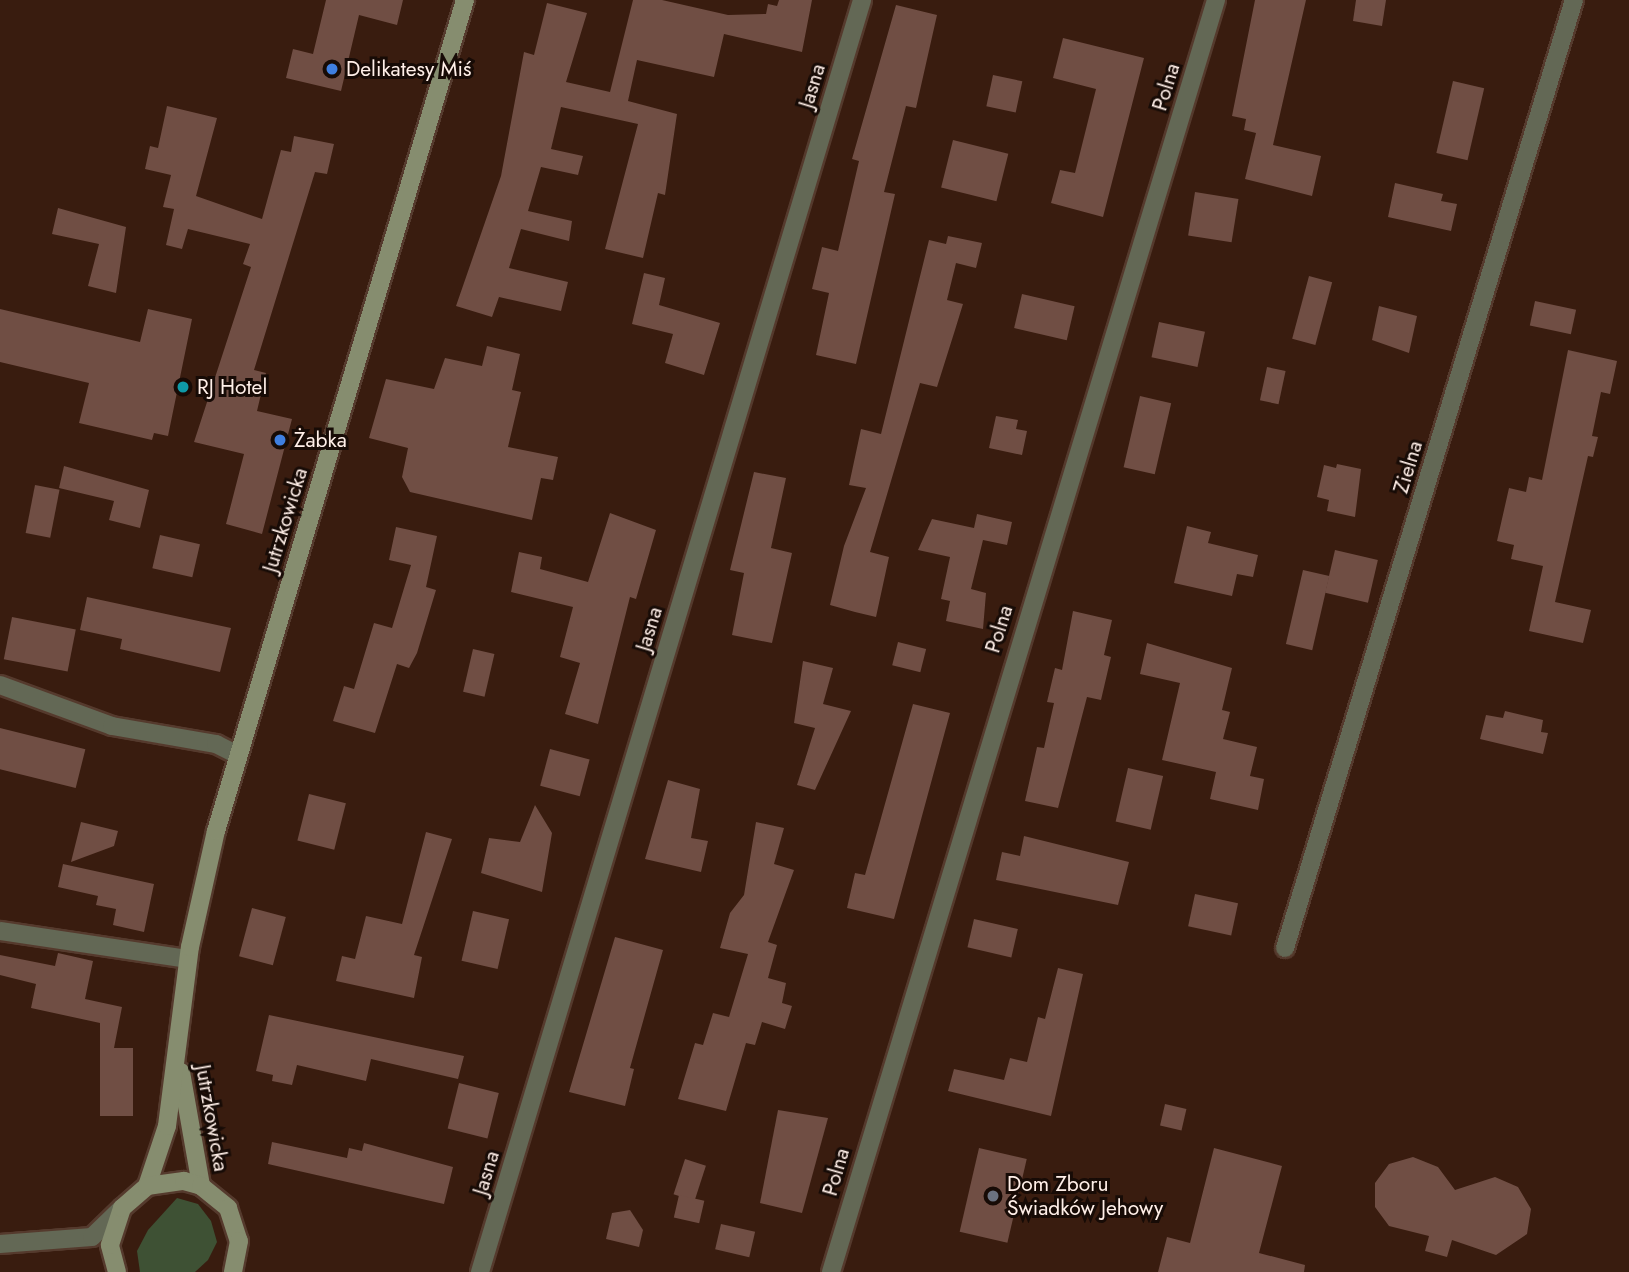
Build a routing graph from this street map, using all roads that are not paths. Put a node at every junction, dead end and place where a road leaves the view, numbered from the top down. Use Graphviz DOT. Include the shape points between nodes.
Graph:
graph roads {
  1 [pos="465,0"];
  2 [pos="862,0"];
  3 [pos="1216,0"];
  4 [pos="1574,0"];
  5 [pos="0,685"];
  6 [pos="238,755"];
  7 [pos="0,931"];
  8 [pos="1285,948"];
  9 [pos="188,959"];
  10 [pos="179,1059"];
  11 [pos="148,1186"];
  12 [pos="201,1186"];
  13 [pos="122,1208"];
  14 [pos="0,1244"];
  15 [pos="117,1272"];
  16 [pos="233,1272"];
  17 [pos="480,1272"];
  18 [pos="831,1272"];
  1 -- 6 [label="main road, Jutrzkowicka"];
  2 -- 17 [label="street, Jasna"];
  3 -- 18 [label="street, Polna"];
  4 -- 8 [label="street, Zielna"];
  5 -- 6 [label="street" via="112,726 216,744"];
  6 -- 9 [label="main road, Jutrzkowicka"];
  7 -- 9 [label="street"];
  9 -- 10 [label="main road, Jutrzkowicka"];
  10 -- 11 [label="main road, Jutrzkowicka" via="164,1141"];
  10 -- 12 [label="main road, Jutrzkowicka"];
  11 -- 12 [label="main road" via="184,1181"];
  11 -- 13 [label="main road"];
  12 -- 16 [label="main road" via="228,1208 236,1224 239,1241"];
  13 -- 14 [label="street" via="92,1237"];
  13 -- 15 [label="main road" via="110,1245"];
}
